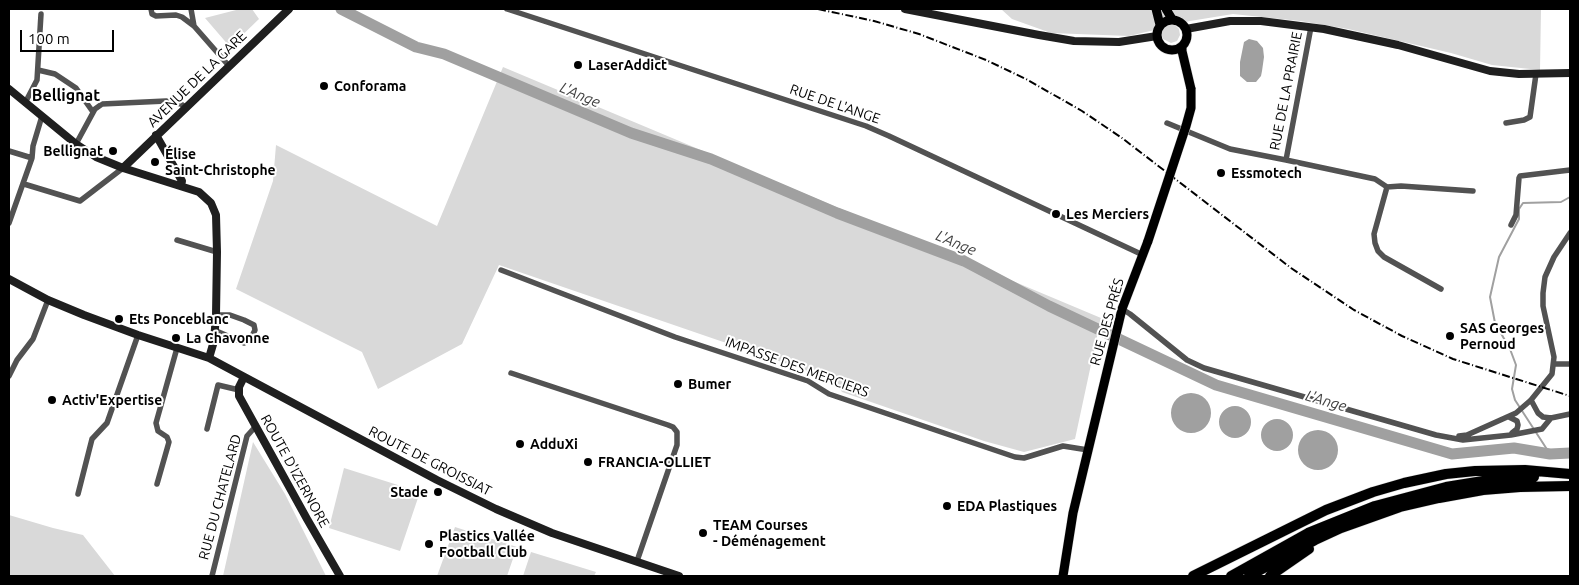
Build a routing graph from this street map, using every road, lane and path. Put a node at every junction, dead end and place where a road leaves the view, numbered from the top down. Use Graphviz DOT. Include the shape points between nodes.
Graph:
graph roads {
  1 [pos="151,9"];
  2 [pos="190,9"];
  3 [pos="289,9"];
  4 [pos="506,9"];
  5 [pos="904,9"];
  6 [pos="1156,9"];
  7 [pos="1166,9"];
  8 [pos="40,14"];
  9 [pos="1172,19"];
  10 [pos="1160,25"];
  11 [pos="194,26"];
  12 [pos="1311,27"];
  13 [pos="1186,29"];
  14 [pos="1157,36"];
  15 [pos="1182,46"];
  16 [pos="1172,50"];
  17 [pos="229,66"];
  18 [pos="38,70"];
  19 [pos="1570,73"];
  20 [pos="1536,74"];
  21 [pos="1190,85"];
  22 [pos="9,89"];
  23 [pos="26,103"];
  24 [pos="185,107"];
  25 [pos="93,112"];
  26 [pos="42,116"];
  27 [pos="1167,123"];
  28 [pos="1506,124"];
  29 [pos="156,136"];
  30 [pos="76,144"];
  31 [pos="9,151"];
  32 [pos="32,158"];
  33 [pos="1286,160"];
  34 [pos="122,168"];
  35 [pos="1570,170"];
  36 [pos="24,184"];
  37 [pos="180,186"];
  38 [pos="1387,187"];
  39 [pos="1473,190"];
  40 [pos="9,223"];
  41 [pos="1511,225"];
  42 [pos="1570,232"];
  43 [pos="177,240"];
  44 [pos="217,252"];
  45 [pos="1143,255"];
  46 [pos="501,270"];
  47 [pos="9,279"];
  48 [pos="1441,289"];
  49 [pos="48,300"];
  50 [pos="1122,309"];
  51 [pos="216,315"];
  52 [pos="214,330"];
  53 [pos="138,335"];
  54 [pos="177,348"];
  55 [pos="209,358"];
  56 [pos="1554,364"];
  57 [pos="1570,364"];
  58 [pos="511,373"];
  59 [pos="9,376"];
  60 [pos="244,377"];
  61 [pos="238,390"];
  62 [pos="1531,400"];
  63 [pos="1570,414"];
  64 [pos="1509,417"];
  65 [pos="1551,418"];
  66 [pos="256,426"];
  67 [pos="207,429"];
  68 [pos="1511,435"];
  69 [pos="1449,438"];
  70 [pos="1088,450"];
  71 [pos="1570,475"];
  72 [pos="157,484"];
  73 [pos="1570,486"];
  74 [pos="78,494"];
  75 [pos="1341,528"];
  76 [pos="637,562"];
  77 [pos="212,576"];
  78 [pos="340,576"];
  79 [pos="680,576"];
  80 [pos="1063,576"];
  81 [pos="1193,576"];
  82 [pos="1231,576"];
  83 [pos="1248,576"];
  84 [pos="1270,576"];
  1 -- 11 [label="street" via="156,16 176,15"];
  2 -- 11 [label="street"];
  3 -- 17 [label="main road, AVENUE DE LA GARE"];
  4 -- 45 [label="street, RUE DE L'ANGE" via="866,126"];
  5 -- 14 [label="main road" via="1074,40 1119,42"];
  6 -- 10 [label="main road"];
  7 -- 9 [label="main road"];
  8 -- 18 [label="street"];
  9 -- 10 [label="main road"];
  9 -- 13 [label="main road" via="1181,22"];
  10 -- 14 [label="main road"];
  11 -- 17 [label="street"];
  12 -- 13 [label="main road" via="1230,21"];
  12 -- 20 [label="main road" via="1398,45 1490,71"];
  12 -- 33 [label="street, RUE DE LA PRAIRIE"];
  13 -- 15 [label="main road" via="1187,38"];
  14 -- 16 [label="main road" via="1160,44"];
  15 -- 16 [label="main road"];
  15 -- 21 [label="main road"];
  16 -- 21 [label="main road" via="1180,60"];
  17 -- 24 [label="main road, AVENUE DE LA GARE"];
  18 -- 23 [label="street"];
  18 -- 25 [label="street" via="55,74 76,88"];
  19 -- 20 [label="main road"];
  20 -- 28 [label="street" via="1530,117"];
  21 -- 45 [label="main road, RUE DES PRÉS, bridge" via="1191,108"];
  22 -- 23 [label="main road"];
  23 -- 26 [label="main road"];
  24 -- 25 [label="street" via="166,101 107,103 98,105"];
  24 -- 29 [label="main road, AVENUE DE LA GARE"];
  25 -- 30 [label="street"];
  26 -- 30 [label="main road"];
  26 -- 32 [label="street"];
  27 -- 33 [label="street, RUE DE LA PRAIRIE" via="1230,149"];
  29 -- 34 [label="main road, AVENUE DE LA GARE"];
  29 -- 37 [label="main road" via="182,181"];
  30 -- 34 [label="main road"];
  31 -- 32 [label="street"];
  32 -- 36 [label="street"];
  33 -- 38 [label="street, RUE DE LA PRAIRIE" via="1375,180"];
  34 -- 36 [label="street" via="80,201"];
  34 -- 37 [label="main road"];
  35 -- 41 [label="street" via="1520,176 1516,215"];
  36 -- 40 [label="street"];
  37 -- 44 [label="main road" via="199,192 214,208"];
  38 -- 39 [label="street"];
  38 -- 48 [label="street" via="1374,234 1378,251"];
  42 -- 56 [label="street" via="1545,277 1542,293"];
  43 -- 44 [label="street"];
  44 -- 51 [label="main road"];
  45 -- 50 [label="main road, RUE DES PRÉS"];
  46 -- 70 [label="street, IMPASSE DES MERCIERS" via="675,337 808,381 829,394 1015,457 1024,458 1063,446"];
  47 -- 49 [label="main road, ROUTE DE GROISSIAT"];
  49 -- 53 [label="main road, ROUTE DE GROISSIAT"];
  49 -- 59 [label="street" via="33,339"];
  50 -- 69 [label="street" via="1187,360 1204,368"];
  50 -- 70 [label="main road, RUE DES PRÉS"];
  51 -- 52 [label="main road"];
  51 -- 52 [label="street" via="244,320 254,325 255,330 250,340 244,343"];
  52 -- 55 [label="main road"];
  53 -- 54 [label="main road, ROUTE DE GROISSIAT"];
  53 -- 74 [label="street" via="107,423 92,439"];
  54 -- 55 [label="main road, ROUTE DE GROISSIAT"];
  54 -- 72 [label="street" via="156,423 158,431 169,442"];
  55 -- 60 [label="main road, ROUTE DE GROISSIAT"];
  56 -- 57 [label="street"];
  56 -- 62 [label="street" via="1549,379"];
  58 -- 76 [label="street" via="668,424 677,432 677,444"];
  60 -- 61 [label="main road"];
  60 -- 76 [label="main road, ROUTE DE GROISSIAT" via="496,510"];
  61 -- 66 [label="main road, ROUTE D'IZERNORE"];
  61 -- 67 [label="street" via="218,385"];
  62 -- 64 [label="street"];
  62 -- 65 [label="street" via="1538,413"];
  63 -- 65 [label="street"];
  64 -- 68 [label="street" via="1518,425"];
  64 -- 69 [label="street" via="1467,435"];
  65 -- 68 [label="street" via="1542,429"];
  66 -- 77 [label="street, RUE DU CHATELARD" via="248,436"];
  66 -- 78 [label="main road, ROUTE D'IZERNORE"];
  68 -- 69 [label="street" via="1463,440"];
  70 -- 80 [label="main road, RUE DES PRÉS"];
  71 -- 81 [label="highway" via="1525,470 1475,471 1404,483 1326,510"];
  71 -- 82 [label="highway" via="1483,481 1391,501 1308,533"];
  73 -- 75 [label="highway" via="1506,488 1457,494 1400,507"];
  75 -- 83 [label="highway"];
  75 -- 84 [label="highway"];
  76 -- 79 [label="main road, ROUTE DE GROISSIAT"];
}
